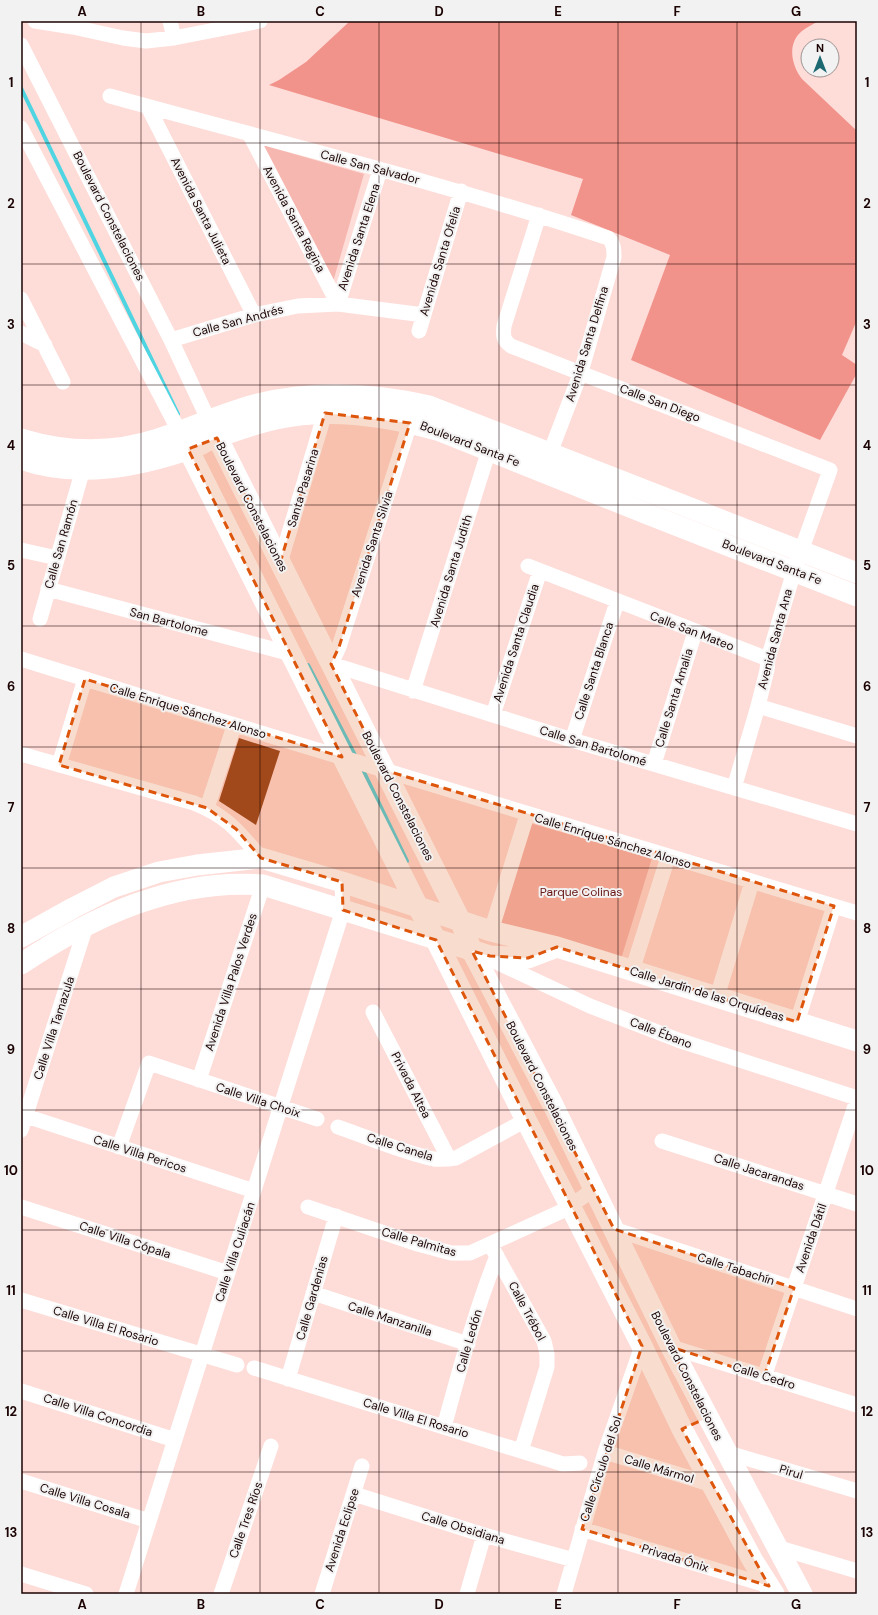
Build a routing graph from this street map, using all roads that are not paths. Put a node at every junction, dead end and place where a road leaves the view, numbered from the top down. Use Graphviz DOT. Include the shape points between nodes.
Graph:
graph roads {
  1 [pos="35,21"];
  2 [pos="170,21"];
  3 [pos="260,21"];
  4 [pos="72,24"];
  5 [pos="174,38"];
  6 [pos="21,45"];
  7 [pos="110,96"];
  8 [pos="148,107"];
  9 [pos="21,128"];
  10 [pos="250,135"];
  11 [pos="380,170"];
  12 [pos="461,191"];
  13 [pos="540,215"];
  14 [pos="614,257"];
  15 [pos="21,299"];
  16 [pos="338,304"];
  17 [pos="254,314"];
  18 [pos="424,314"];
  19 [pos="420,331"];
  20 [pos="21,333"];
  21 [pos="171,340"];
  22 [pos="44,345"];
  23 [pos="581,372"];
  24 [pos="63,382"];
  25 [pos="325,413"];
  26 [pos="410,423"];
  27 [pos="197,435"];
  28 [pos="21,439"];
  29 [pos="488,450"];
  30 [pos="550,453"];
  31 [pos="21,459"];
  32 [pos="83,469"];
  33 [pos="830,470"];
  34 [pos="21,550"];
  35 [pos="57,558"];
  36 [pos="797,561"];
  37 [pos="280,563"];
  38 [pos="534,569"];
  39 [pos="857,573"];
  40 [pos="48,589"];
  41 [pos="857,596"];
  42 [pos="617,602"];
  43 [pos="40,619"];
  44 [pos="695,632"];
  45 [pos="291,654"];
  46 [pos="768,659"];
  47 [pos="21,660"];
  48 [pos="331,664"];
  49 [pos="85,680"];
  50 [pos="413,691"];
  51 [pos="758,706"];
  52 [pos="492,715"];
  53 [pos="234,726"];
  54 [pos="857,736"];
  55 [pos="572,740"];
  56 [pos="21,754"];
  57 [pos="363,764"];
  58 [pos="654,764"];
  59 [pos="59,765"];
  60 [pos="734,788"];
  61 [pos="207,808"];
  62 [pos="527,815"];
  63 [pos="857,824"];
  64 [pos="668,857"];
  65 [pos="261,858"];
  66 [pos="342,882"];
  67 [pos="752,882"];
  68 [pos="263,884"];
  69 [pos="417,905"];
  70 [pos="834,906"];
  71 [pos="343,910"];
  72 [pos="857,913"];
  73 [pos="460,920"];
  74 [pos="86,926"];
  75 [pos="491,931"];
  76 [pos="21,938"];
  77 [pos="436,940"];
  78 [pos="557,947"];
  79 [pos="472,951"];
  80 [pos="38,953"];
  81 [pos="21,964"];
  82 [pos="632,971"];
  83 [pos="717,997"];
  84 [pos="373,1012"];
  85 [pos="797,1022"];
  86 [pos="857,1041"];
  87 [pos="199,1080"];
  88 [pos="857,1099"];
  89 [pos="281,1108"];
  90 [pos="317,1119"];
  91 [pos="526,1120"];
  92 [pos="23,1123"];
  93 [pos="338,1127"];
  94 [pos="662,1141"];
  95 [pos="119,1147"];
  96 [pos="449,1159"];
  97 [pos="254,1191"];
  98 [pos="591,1192"];
  99 [pos="826,1193"];
  100 [pos="857,1204"];
  101 [pos="573,1205"];
  102 [pos="21,1207"];
  103 [pos="308,1207"];
  104 [pos="336,1216"];
  105 [pos="614,1229"];
  106 [pos="493,1250"];
  107 [pos="228,1273"];
  108 [pos="794,1288"];
  109 [pos="313,1293"];
  110 [pos="21,1300"];
  111 [pos="857,1308"];
  112 [pos="468,1344"];
  113 [pos="642,1346"];
  114 [pos="671,1348"];
  115 [pos="202,1355"];
  116 [pos="237,1365"];
  117 [pos="254,1368"];
  118 [pos="764,1377"];
  119 [pos="288,1379"];
  120 [pos="21,1391"];
  121 [pos="857,1405"];
  122 [pos="707,1418"];
  123 [pos="444,1427"];
  124 [pos="682,1429"];
  125 [pos="175,1440"];
  126 [pos="271,1446"];
  127 [pos="521,1451"];
  128 [pos="605,1452"];
  129 [pos="725,1452"];
  130 [pos="580,1464"];
  131 [pos="362,1466"];
  132 [pos="21,1481"];
  133 [pos="713,1485"];
  134 [pos="857,1492"];
  135 [pos="354,1494"];
  136 [pos="149,1521"];
  137 [pos="582,1529"];
  138 [pos="484,1535"];
  139 [pos="776,1547"];
  140 [pos="574,1560"];
  141 [pos="857,1571"];
  142 [pos="21,1574"];
  143 [pos="771,1590"];
  144 [pos="86,1594"];
  145 [pos="126,1594"];
  146 [pos="221,1594"];
  147 [pos="322,1594"];
  148 [pos="467,1594"];
  149 [pos="564,1594"];
  150 [pos="802,1594"];
  1 -- 4 [label="street"];
  2 -- 5 [label="street"];
  3 -- 5 [label="street"];
  4 -- 5 [label="street" via="122,38 146,41"];
  6 -- 21 [label="street, Boulevard Constelaciones"];
  7 -- 8 [label="street, Calle San Salvador"];
  8 -- 10 [label="street, Calle San Salvador"];
  8 -- 17 [label="street, Avenida Santa Julieta"];
  9 -- 27 [label="street, Boulevard Constelaciones"];
  10 -- 11 [label="street, Calle San Salvador"];
  10 -- 16 [label="street, Avenida Santa Regina"];
  11 -- 12 [label="street, Calle San Salvador"];
  11 -- 16 [label="street, Avenida Santa Elena"];
  12 -- 13 [label="street, Calle San Salvador"];
  12 -- 18 [label="street, Avenida Santa Ofelia"];
  13 -- 14 [label="street, Calle San Salvador" via="608,238 613,245"];
  13 -- 23 [label="street, Calle San Diego" via="504,326 503,339 511,346"];
  14 -- 23 [label="street, Avenida Santa Delfina"];
  15 -- 22 [label="street"];
  16 -- 17 [label="street, Calle San Andrés" via="298,306"];
  16 -- 18 [label="street, Calle San Andrés"];
  17 -- 21 [label="street, Calle San Andrés"];
  18 -- 19 [label="street, Avenida Santa Ofelia"];
  20 -- 22 [label="street"];
  21 -- 27 [label="street, Boulevard Constelaciones"];
  22 -- 24 [label="street"];
  23 -- 30 [label="street, Avenida Santa Delfina"];
  23 -- 33 [label="street, Calle San Diego"];
  25 -- 26 [label="street, Boulevard Santa Fe" via="356,414"];
  25 -- 27 [label="street, Boulevard Santa Fe" via="276,418 250,426"];
  25 -- 37 [label="street, Santa Pasarina"];
  26 -- 29 [label="street, Boulevard Santa Fe" via="440,431"];
  26 -- 48 [label="street, Avenida Santa Silvia" via="339,647"];
  27 -- 28 [label="street, Boulevard Santa Fe" via="89,451 59,448"];
  27 -- 30 [label="street, Boulevard Santa Fe" via="259,404 303,396 359,395 429,406"];
  27 -- 32 [label="street, Boulevard Santa Fe" via="142,463 106,469"];
  27 -- 37 [label="street, Boulevard Constelaciones"];
  27 -- 45 [label="street, Boulevard Constelaciones"];
  29 -- 36 [label="street, Boulevard Santa Fe"];
  29 -- 50 [label="street, Avenida Santa Judith"];
  30 -- 36 [label="street, Boulevard Santa Fe"];
  31 -- 32 [label="street, Boulevard Santa Fe"];
  32 -- 35 [label="street, Calle San Ramón"];
  33 -- 36 [label="street, Avenida Santa Ana"];
  34 -- 35 [label="street"];
  35 -- 40 [label="street, Calle San Ramón"];
  36 -- 39 [label="street, Boulevard Santa Fe"];
  36 -- 41 [label="street, Boulevard Santa Fe"];
  36 -- 46 [label="street, Avenida Santa Ana"];
  37 -- 48 [label="street, Boulevard Constelaciones"];
  38 -- 42 [label="street, Calle San Mateo"];
  38 -- 52 [label="street, Avenida Santa Claudia"];
  40 -- 43 [label="street, Calle San Ramón"];
  40 -- 45 [label="street, San Bartolome"];
  42 -- 44 [label="street, Calle San Mateo"];
  42 -- 55 [label="street, Calle Santa Blanca"];
  44 -- 46 [label="street, Calle San Mateo"];
  44 -- 58 [label="street, Calle Santa Amalia"];
  45 -- 57 [label="street, Boulevard Constelaciones"];
  46 -- 51 [label="street, Avenida Santa Ana"];
  47 -- 49 [label="street, Calle Enrique Sánchez Alonso"];
  48 -- 50 [label="street, Calle San Bartolomé"];
  48 -- 57 [label="street, Boulevard Constelaciones"];
  49 -- 53 [label="street, Calle Enrique Sánchez Alonso"];
  49 -- 59 [label="street"];
  50 -- 52 [label="street, Calle San Bartolomé"];
  51 -- 54 [label="street"];
  51 -- 60 [label="street, Avenida Santa Ana"];
  52 -- 55 [label="street, Calle San Bartolomé"];
  53 -- 57 [label="street, Calle Enrique Sánchez Alonso"];
  53 -- 61 [label="street"];
  55 -- 58 [label="street, Calle San Bartolomé"];
  56 -- 59 [label="street"];
  57 -- 62 [label="street, Calle Enrique Sánchez Alonso"];
  57 -- 69 [label="street, Boulevard Constelaciones"];
  57 -- 73 [label="street, Boulevard Constelaciones"];
  58 -- 60 [label="street, Calle San Bartolomé"];
  59 -- 61 [label="street"];
  60 -- 63 [label="street, Calle San Bartolomé"];
  61 -- 65 [label="street" via="236,829"];
  62 -- 64 [label="street, Calle Enrique Sánchez Alonso"];
  62 -- 75 [label="street"];
  64 -- 67 [label="street, Calle Enrique Sánchez Alonso"];
  64 -- 82 [label="street"];
  65 -- 66 [label="street, Calle Jardín de las Orquídeas"];
  65 -- 76 [label="street" via="159,872 114,887"];
  66 -- 69 [label="street, Calle Jardín de las Orquídeas"];
  66 -- 71 [label="street, Calle Villa Culiacán"];
  67 -- 70 [label="street, Calle Enrique Sánchez Alonso"];
  67 -- 83 [label="street"];
  68 -- 71 [label="street"];
  68 -- 74 [label="street" via="245,883 182,889 149,898"];
  68 -- 87 [label="street, Avenida Villa Palos Verdes"];
  69 -- 73 [label="street, Calle Jardín de las Orquídeas"];
  69 -- 77 [label="street, Boulevard Constelaciones"];
  70 -- 72 [label="street, Calle Enrique Sánchez Alonso"];
  70 -- 85 [label="street"];
  71 -- 77 [label="street"];
  71 -- 89 [label="street, Calle Villa Culiacán"];
  73 -- 75 [label="street, Calle Jardín de las Orquídeas"];
  73 -- 79 [label="street, Boulevard Constelaciones"];
  74 -- 80 [label="street"];
  74 -- 92 [label="street, Calle Villa Tamazula"];
  75 -- 78 [label="street, Calle Jardín de las Orquídeas"];
  76 -- 80 [label="street"];
  77 -- 79 [label="street"];
  77 -- 91 [label="street, Boulevard Constelaciones"];
  78 -- 79 [label="street" via="528,958 490,956"];
  78 -- 82 [label="street, Calle Jardín de las Orquídeas"];
  79 -- 88 [label="street, Calle Ébano" via="590,1006 678,1040"];
  79 -- 98 [label="street, Boulevard Constelaciones" via="553,1106"];
  80 -- 81 [label="street"];
  82 -- 83 [label="street, Calle Jardín de las Orquídeas"];
  83 -- 85 [label="street, Calle Jardín de las Orquídeas"];
  84 -- 96 [label="street, Privada Altea"];
  85 -- 86 [label="street, Calle Jardín de las Orquídeas"];
  87 -- 89 [label="street, Calle Villa Choix"];
  87 -- 95 [label="street, Calle Villa Choix" via="149,1063"];
  88 -- 99 [label="street, Avenida Dátil"];
  89 -- 90 [label="street, Calle Villa Choix"];
  89 -- 97 [label="street, Calle Villa Culiacán"];
  91 -- 96 [label="street, Calle Canela" via="456,1158"];
  91 -- 101 [label="street, Boulevard Constelaciones"];
  92 -- 95 [label="street, Calle Villa Pericos"];
  93 -- 96 [label="street, Calle Canela" via="434,1159"];
  94 -- 99 [label="street, Calle Jacarandas"];
  95 -- 97 [label="street, Calle Villa Pericos"];
  97 -- 107 [label="street, Calle Villa Culiacán"];
  98 -- 101 [label="street, Calle Palmitas"];
  98 -- 105 [label="street, Boulevard Constelaciones"];
  99 -- 100 [label="street, Calle Jacarandas"];
  99 -- 108 [label="street, Avenida Dátil"];
  101 -- 106 [label="street, Calle Palmitas"];
  101 -- 113 [label="street, Boulevard Constelaciones"];
  102 -- 107 [label="street, Calle Villa Cópala"];
  103 -- 104 [label="street, Calle Palmitas"];
  104 -- 106 [label="street, Calle Palmitas" via="451,1253"];
  104 -- 109 [label="street, Calle Gardenias"];
  105 -- 108 [label="street, Calle Tabachín"];
  105 -- 114 [label="street, Boulevard Constelaciones"];
  106 -- 112 [label="street, Calle Ledón"];
  106 -- 127 [label="street, Calle Trébol" via="544,1341 547,1354 547,1366"];
  107 -- 115 [label="street, Calle Villa Culiacán"];
  108 -- 111 [label="street, Calle Tabachín"];
  108 -- 118 [label="street, Avenida Dátil"];
  109 -- 112 [label="street, Calle Manzanilla"];
  109 -- 119 [label="street, Calle Gardenias"];
  110 -- 115 [label="street, Calle Villa El Rosario"];
  112 -- 123 [label="street, Calle Ledón"];
  113 -- 124 [label="street, Boulevard Constelaciones"];
  113 -- 128 [label="street, Calle Círculo del Sol"];
  114 -- 118 [label="street, Calle Cedro"];
  114 -- 122 [label="street, Boulevard Constelaciones"];
  115 -- 116 [label="street, Calle Villa El Rosario"];
  115 -- 125 [label="street, Calle Villa Culiacán"];
  117 -- 119 [label="street, Calle Villa El Rosario"];
  118 -- 121 [label="street, Calle Cedro"];
  119 -- 123 [label="street, Calle Villa El Rosario"];
  120 -- 125 [label="street, Calle Villa Concordia"];
  122 -- 124 [label="street"];
  122 -- 129 [label="street, Boulevard Constelaciones"];
  123 -- 127 [label="street, Calle Villa El Rosario"];
  124 -- 133 [label="street, Boulevard Constelaciones"];
  125 -- 136 [label="street, Calle Villa Culiacán"];
  126 -- 146 [label="street, Calle Tres Ríos"];
  127 -- 130 [label="street, Calle Villa El Rosario" via="563,1464"];
  128 -- 133 [label="street, Calle Mármol"];
  128 -- 137 [label="street, Calle Círculo del Sol"];
  129 -- 134 [label="street, Pirul"];
  129 -- 139 [label="street, Boulevard Constelaciones"];
  131 -- 135 [label="street, Avenida Eclipse"];
  132 -- 136 [label="street, Calle Villa Cosala"];
  133 -- 143 [label="street, Boulevard Constelaciones"];
  135 -- 138 [label="street, Calle Obsidiana"];
  135 -- 147 [label="street, Avenida Eclipse"];
  136 -- 145 [label="street, Calle Villa Culiacán"];
  137 -- 140 [label="street, Calle Círculo del Sol"];
  137 -- 143 [label="street, Privada Ónix"];
  138 -- 140 [label="street, Calle Obsidiana"];
  138 -- 148 [label="street"];
  139 -- 141 [label="street"];
  139 -- 150 [label="street, Boulevard Constelaciones"];
  140 -- 149 [label="street, Calle Círculo del Sol"];
  142 -- 144 [label="street"];
}
